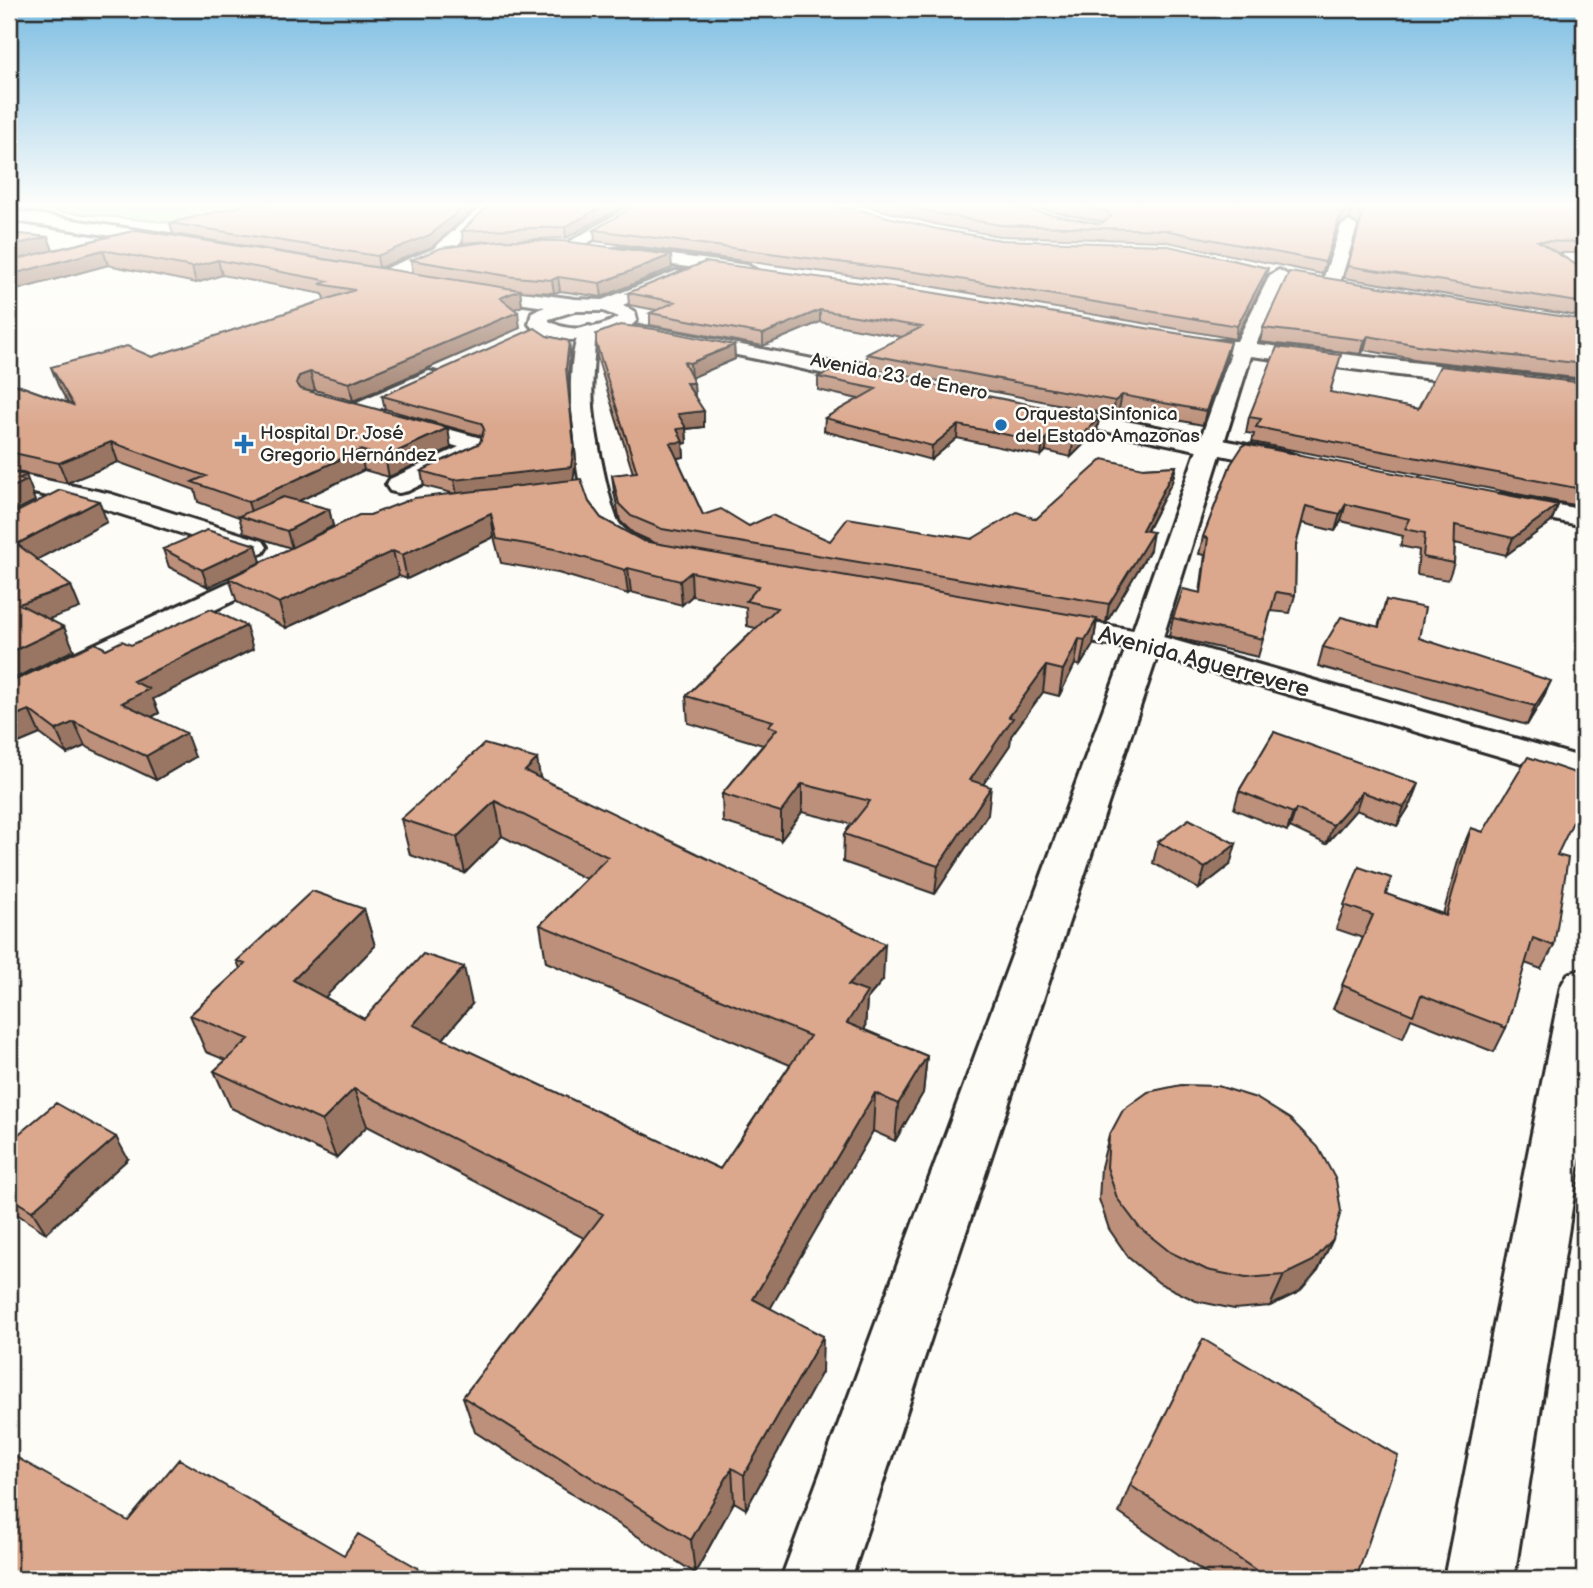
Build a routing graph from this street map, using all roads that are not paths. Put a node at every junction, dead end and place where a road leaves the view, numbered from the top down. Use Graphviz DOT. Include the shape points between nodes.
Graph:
graph roads {
  1 [pos="370,277"];
  2 [pos="675,277"];
  3 [pos="1284,277"];
  4 [pos="1333,277"];
  5 [pos="1331,283"];
  6 [pos="404,284"];
  7 [pos="570,325"];
  8 [pos="1202,342"];
  9 [pos="1243,349"];
  10 [pos="452,375"];
  11 [pos="1584,389"];
  12 [pos="1211,443"];
  13 [pos="1311,462"];
  14 [pos="9,480"];
  15 [pos="399,485"];
  16 [pos="74,494"];
  17 [pos="1584,510"];
  18 [pos="42,511"];
  19 [pos="1584,518"];
  20 [pos="669,558"];
  21 [pos="1009,618"];
  22 [pos="1145,642"];
  23 [pos="9,697"];
  24 [pos="1584,770"];
  25 [pos="1584,986"];
  26 [pos="816,1579"];
  27 [pos="1479,1579"];
  1 -- 6 [label="street"];
  2 -- 7 [label="street"];
  3 -- 9 [label="street"];
  4 -- 5 [label="street"];
  7 -- 7 [label="street, Avenida 23 de Enero" via="496,303 451,292"];
  7 -- 12 [label="street, Avenida 23 de Enero" via="655,334"];
  7 -- 20 [label="street" via="585,341 583,491 621,541"];
  8 -- 9 [label="street"];
  9 -- 11 [label="street"];
  9 -- 12 [label="street"];
  10 -- 15 [label="street" via="355,411 472,443 472,450"];
  12 -- 13 [label="street, Avenida 23 de Enero"];
  12 -- 22 [label="street"];
  14 -- 16 [label="street"];
  16 -- 18 [label="street"];
  16 -- 23 [label="street" via="300,558"];
  17 -- 19 [label="street" via="1478,494"];
  21 -- 22 [label="street, Avenida Aguerrevere"];
  22 -- 24 [label="street, Avenida Aguerrevere"];
  22 -- 26 [label="street"];
  25 -- 27 [label="street"];
}
